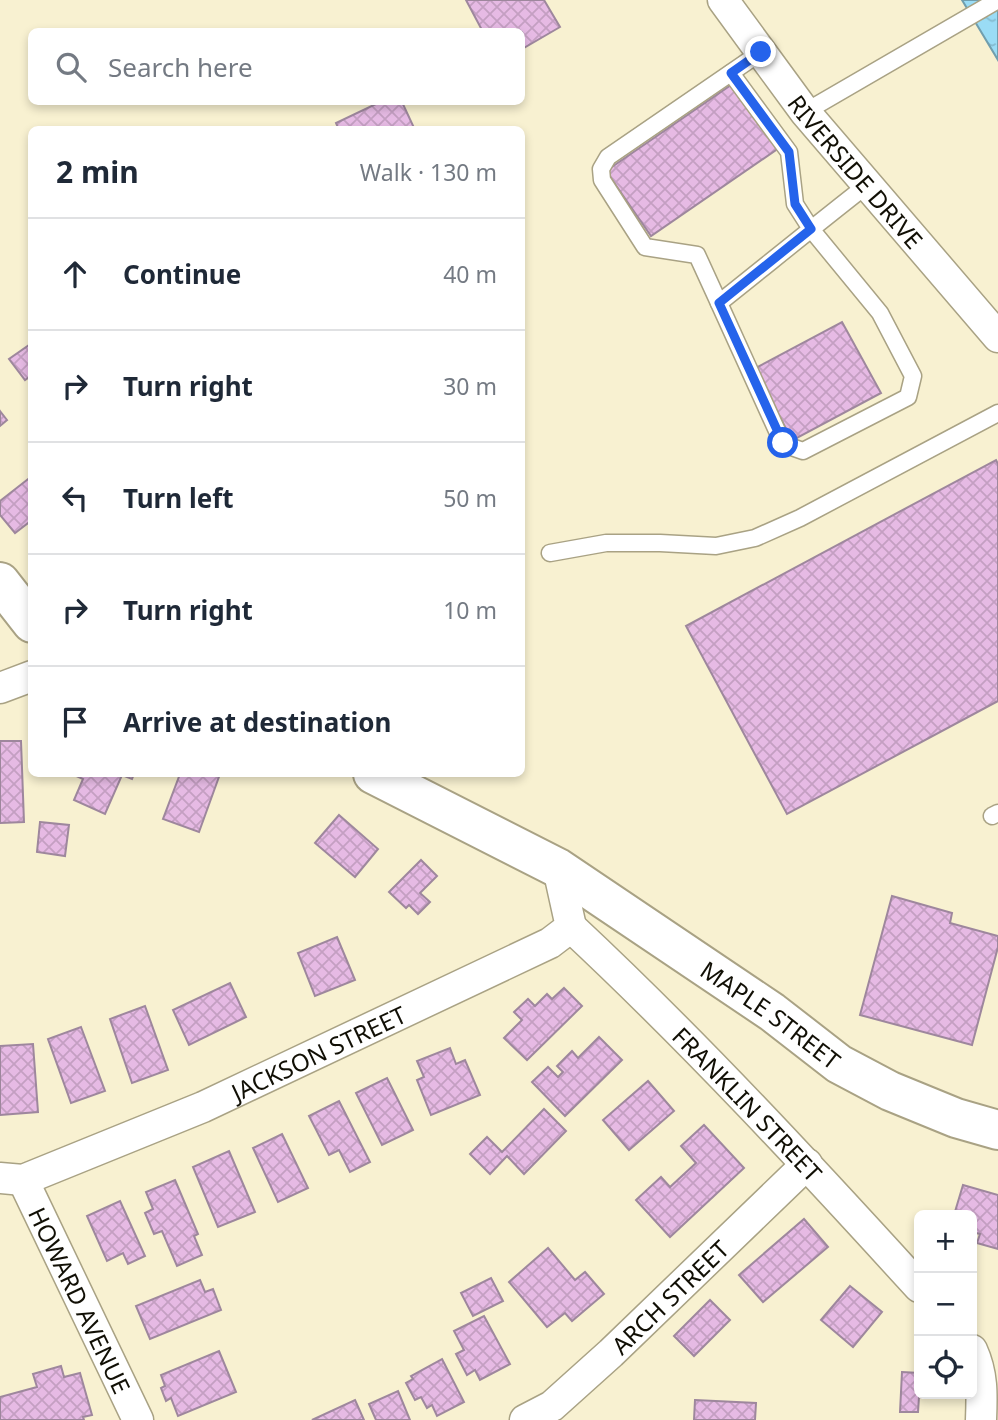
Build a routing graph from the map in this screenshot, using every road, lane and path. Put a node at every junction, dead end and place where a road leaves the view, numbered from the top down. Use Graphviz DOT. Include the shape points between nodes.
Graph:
graph roads {
  1 [pos="723,0"];
  2 [pos="998,0"];
  3 [pos="761,52"];
  4 [pos="731,73"];
  5 [pos="805,112"];
  6 [pos="867,185"];
  7 [pos="811,229"];
  8 [pos="719,303"];
  9 [pos="998,337"];
  10 [pos="998,413"];
  11 [pos="550,553"];
  12 [pos="0,582"];
  13 [pos="28,618"];
  14 [pos="28,678"];
  15 [pos="0,688"];
  16 [pos="379,777"];
  17 [pos="558,868"];
  18 [pos="572,927"];
  19 [pos="998,1130"];
  20 [pos="807,1164"];
  21 [pos="11,1179"];
  22 [pos="914,1282"];
  23 [pos="977,1362"];
  24 [pos="138,1420"];
  25 [pos="525,1420"];
  26 [pos="981,1420"];
  1 -- 3 [label="street, RIVERSIDE DRIVE"];
  2 -- 5 [label="lane"];
  3 -- 4 [label="lane"];
  3 -- 5 [label="street, RIVERSIDE DRIVE"];
  4 -- 7 [label="lane" via="789,152 795,204"];
  4 -- 8 [label="lane" via="608,157 601,169 602,180 645,247 697,256"];
  5 -- 6 [label="street, RIVERSIDE DRIVE"];
  6 -- 7 [label="lane"];
  6 -- 9 [label="street, RIVERSIDE DRIVE"];
  7 -- 8 [label="lane"];
  7 -- 8 [label="lane" via="880,313 914,376 908,397 803,451 783,443"];
  10 -- 11 [label="lane" via="755,538 716,546 606,543"];
  12 -- 13 [label="main road"];
  14 -- 15 [label="street"];
  16 -- 17 [label="main road"];
  17 -- 18 [label="street"];
  17 -- 19 [label="main road, MAPLE STREET" via="772,1012 839,1064 890,1091"];
  18 -- 20 [label="street, FRANKLIN STREET"];
  18 -- 21 [label="street, JACKSON STREET" via="550,943 203,1107"];
  20 -- 22 [label="street, FRANKLIN STREET"];
  20 -- 25 [label="street, ARCH STREET" via="611,1353 552,1406"];
  21 -- 24 [label="street, HOWARD AVENUE"];
  23 -- 26 [label="street"];
}
